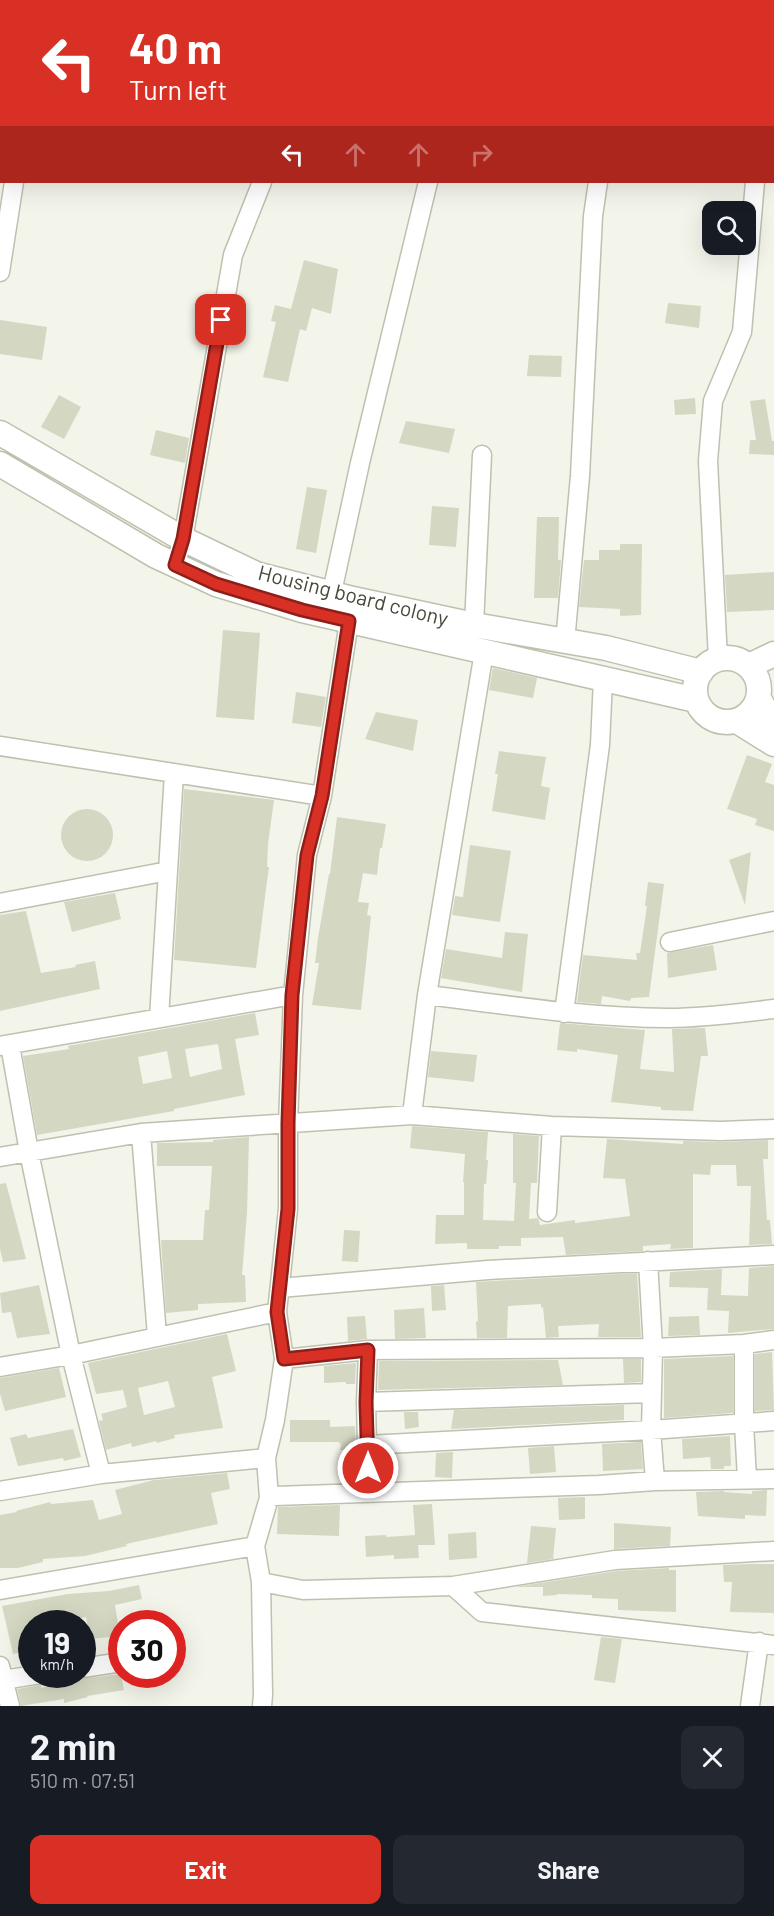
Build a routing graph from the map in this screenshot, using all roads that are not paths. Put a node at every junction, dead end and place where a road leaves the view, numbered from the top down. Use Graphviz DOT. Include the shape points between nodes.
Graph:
graph roads {
  1 [pos="14,183"];
  2 [pos="262,183"];
  3 [pos="428,183"];
  4 [pos="598,183"];
  5 [pos="754,183"];
  6 [pos="0,272"];
  7 [pos="0,433"];
  8 [pos="482,455"];
  9 [pos="0,464"];
  10 [pos="183,539"];
  11 [pos="175,565"];
  12 [pos="340,607"];
  13 [pos="474,625"];
  14 [pos="565,642"];
  15 [pos="484,652"];
  16 [pos="774,654"];
  17 [pos="710,665"];
  18 [pos="603,679"];
  19 [pos="763,684"];
  20 [pos="696,700"];
  21 [pos="737,721"];
  22 [pos="774,725"];
  23 [pos="774,744"];
  24 [pos="0,746"];
  25 [pos="174,773"];
  26 [pos="322,796"];
  27 [pos="168,872"];
  28 [pos="0,903"];
  29 [pos="774,921"];
  30 [pos="670,942"];
  31 [pos="292,995"];
  32 [pos="427,995"];
  33 [pos="774,1009"];
  34 [pos="564,1012"];
  35 [pos="159,1018"];
  36 [pos="5,1046"];
  37 [pos="412,1115"];
  38 [pos="288,1123"];
  39 [pos="552,1126"];
  40 [pos="774,1129"];
  41 [pos="141,1133"];
  42 [pos="29,1152"];
  43 [pos="0,1157"];
  44 [pos="547,1212"];
  45 [pos="774,1255"];
  46 [pos="648,1261"];
  47 [pos="280,1288"];
  48 [pos="277,1312"];
  49 [pos="157,1336"];
  50 [pos="774,1340"];
  51 [pos="744,1344"];
  52 [pos="652,1348"];
  53 [pos="368,1350"];
  54 [pos="71,1355"];
  55 [pos="284,1359"];
  56 [pos="0,1367"];
  57 [pos="652,1393"];
  58 [pos="366,1402"];
  59 [pos="774,1421"];
  60 [pos="744,1424"];
  61 [pos="651,1430"];
  62 [pos="368,1445"];
  63 [pos="266,1458"];
  64 [pos="101,1473"];
  65 [pos="747,1479"];
  66 [pos="774,1479"];
  67 [pos="656,1481"];
  68 [pos="0,1491"];
  69 [pos="368,1492"];
  70 [pos="269,1498"];
  71 [pos="255,1546"];
  72 [pos="774,1551"];
  73 [pos="261,1582"];
  74 [pos="453,1586"];
  75 [pos="0,1590"];
  76 [pos="766,1643"];
  77 [pos="2,1673"];
  78 [pos="18,1673"];
  79 [pos="10,1706"];
  80 [pos="262,1706"];
  81 [pos="750,1706"];
  1 -- 6 [label="street"];
  2 -- 10 [label="street" via="233,255"];
  3 -- 12 [label="street" via="360,463"];
  4 -- 14 [label="street" via="580,476"];
  5 -- 17 [label="street" via="742,332 713,401 708,461"];
  7 -- 10 [label="street, Housing board colony"];
  8 -- 13 [label="street"];
  9 -- 11 [label="street, Housing board colony"];
  10 -- 11 [label="street"];
  10 -- 12 [label="street, Housing board colony" via="256,574"];
  11 -- 12 [label="street, Housing board colony" via="216,584"];
  12 -- 13 [label="street, Housing board colony"];
  12 -- 15 [label="street, Housing board colony"];
  12 -- 26 [label="street"];
  13 -- 14 [label="street, Housing board colony"];
  14 -- 17 [label="street, Housing board colony"];
  15 -- 18 [label="street, Housing board colony"];
  15 -- 32 [label="street"];
  16 -- 19 [label="street"];
  17 -- 19 [label="street" via="729,658 740,660"];
  17 -- 20 [label="street" via="696,680"];
  18 -- 20 [label="street, Housing board colony"];
  18 -- 34 [label="street" via="600,745"];
  19 -- 21 [label="street" via="754,709"];
  19 -- 22 [label="street"];
  20 -- 21 [label="street" via="717,721"];
  21 -- 23 [label="street"];
  24 -- 25 [label="street"];
  25 -- 26 [label="street"];
  25 -- 27 [label="street"];
  26 -- 31 [label="street" via="307,855"];
  27 -- 28 [label="street"];
  27 -- 35 [label="street"];
  29 -- 30 [label="street"];
  31 -- 35 [label="street"];
  31 -- 38 [label="street"];
  32 -- 34 [label="street"];
  32 -- 37 [label="street"];
  33 -- 34 [label="street" via="670,1018"];
  35 -- 36 [label="street"];
  36 -- 42 [label="street"];
  37 -- 38 [label="street"];
  37 -- 39 [label="street"];
  38 -- 41 [label="street"];
  38 -- 47 [label="street" via="288,1209"];
  39 -- 40 [label="street"];
  39 -- 44 [label="street"];
  41 -- 42 [label="street"];
  41 -- 49 [label="street"];
  42 -- 43 [label="street"];
  42 -- 54 [label="street"];
  45 -- 46 [label="street"];
  46 -- 47 [label="street"];
  46 -- 52 [label="street"];
  47 -- 48 [label="street"];
  48 -- 49 [label="street"];
  48 -- 55 [label="street"];
  49 -- 54 [label="street"];
  50 -- 51 [label="street"];
  51 -- 52 [label="street"];
  51 -- 60 [label="street"];
  52 -- 53 [label="street"];
  52 -- 57 [label="street"];
  53 -- 55 [label="street"];
  53 -- 58 [label="street"];
  54 -- 56 [label="street"];
  54 -- 64 [label="street"];
  55 -- 63 [label="street"];
  57 -- 58 [label="street"];
  57 -- 61 [label="street"];
  58 -- 62 [label="street"];
  59 -- 60 [label="street"];
  60 -- 61 [label="street"];
  60 -- 65 [label="street"];
  61 -- 62 [label="street"];
  61 -- 67 [label="street"];
  62 -- 69 [label="street"];
  63 -- 64 [label="street"];
  63 -- 70 [label="street"];
  64 -- 68 [label="street"];
  65 -- 66 [label="street"];
  65 -- 67 [label="street"];
  67 -- 69 [label="street"];
  69 -- 70 [label="street"];
  70 -- 71 [label="street"];
  71 -- 73 [label="street"];
  71 -- 75 [label="street"];
  72 -- 74 [label="street" via="615,1560"];
  73 -- 74 [label="street" via="303,1590"];
  73 -- 80 [label="street"];
  74 -- 76 [label="street" via="482,1611"];
  76 -- 81 [label="street"];
  77 -- 78 [label="street"];
  77 -- 79 [label="street"];
}
